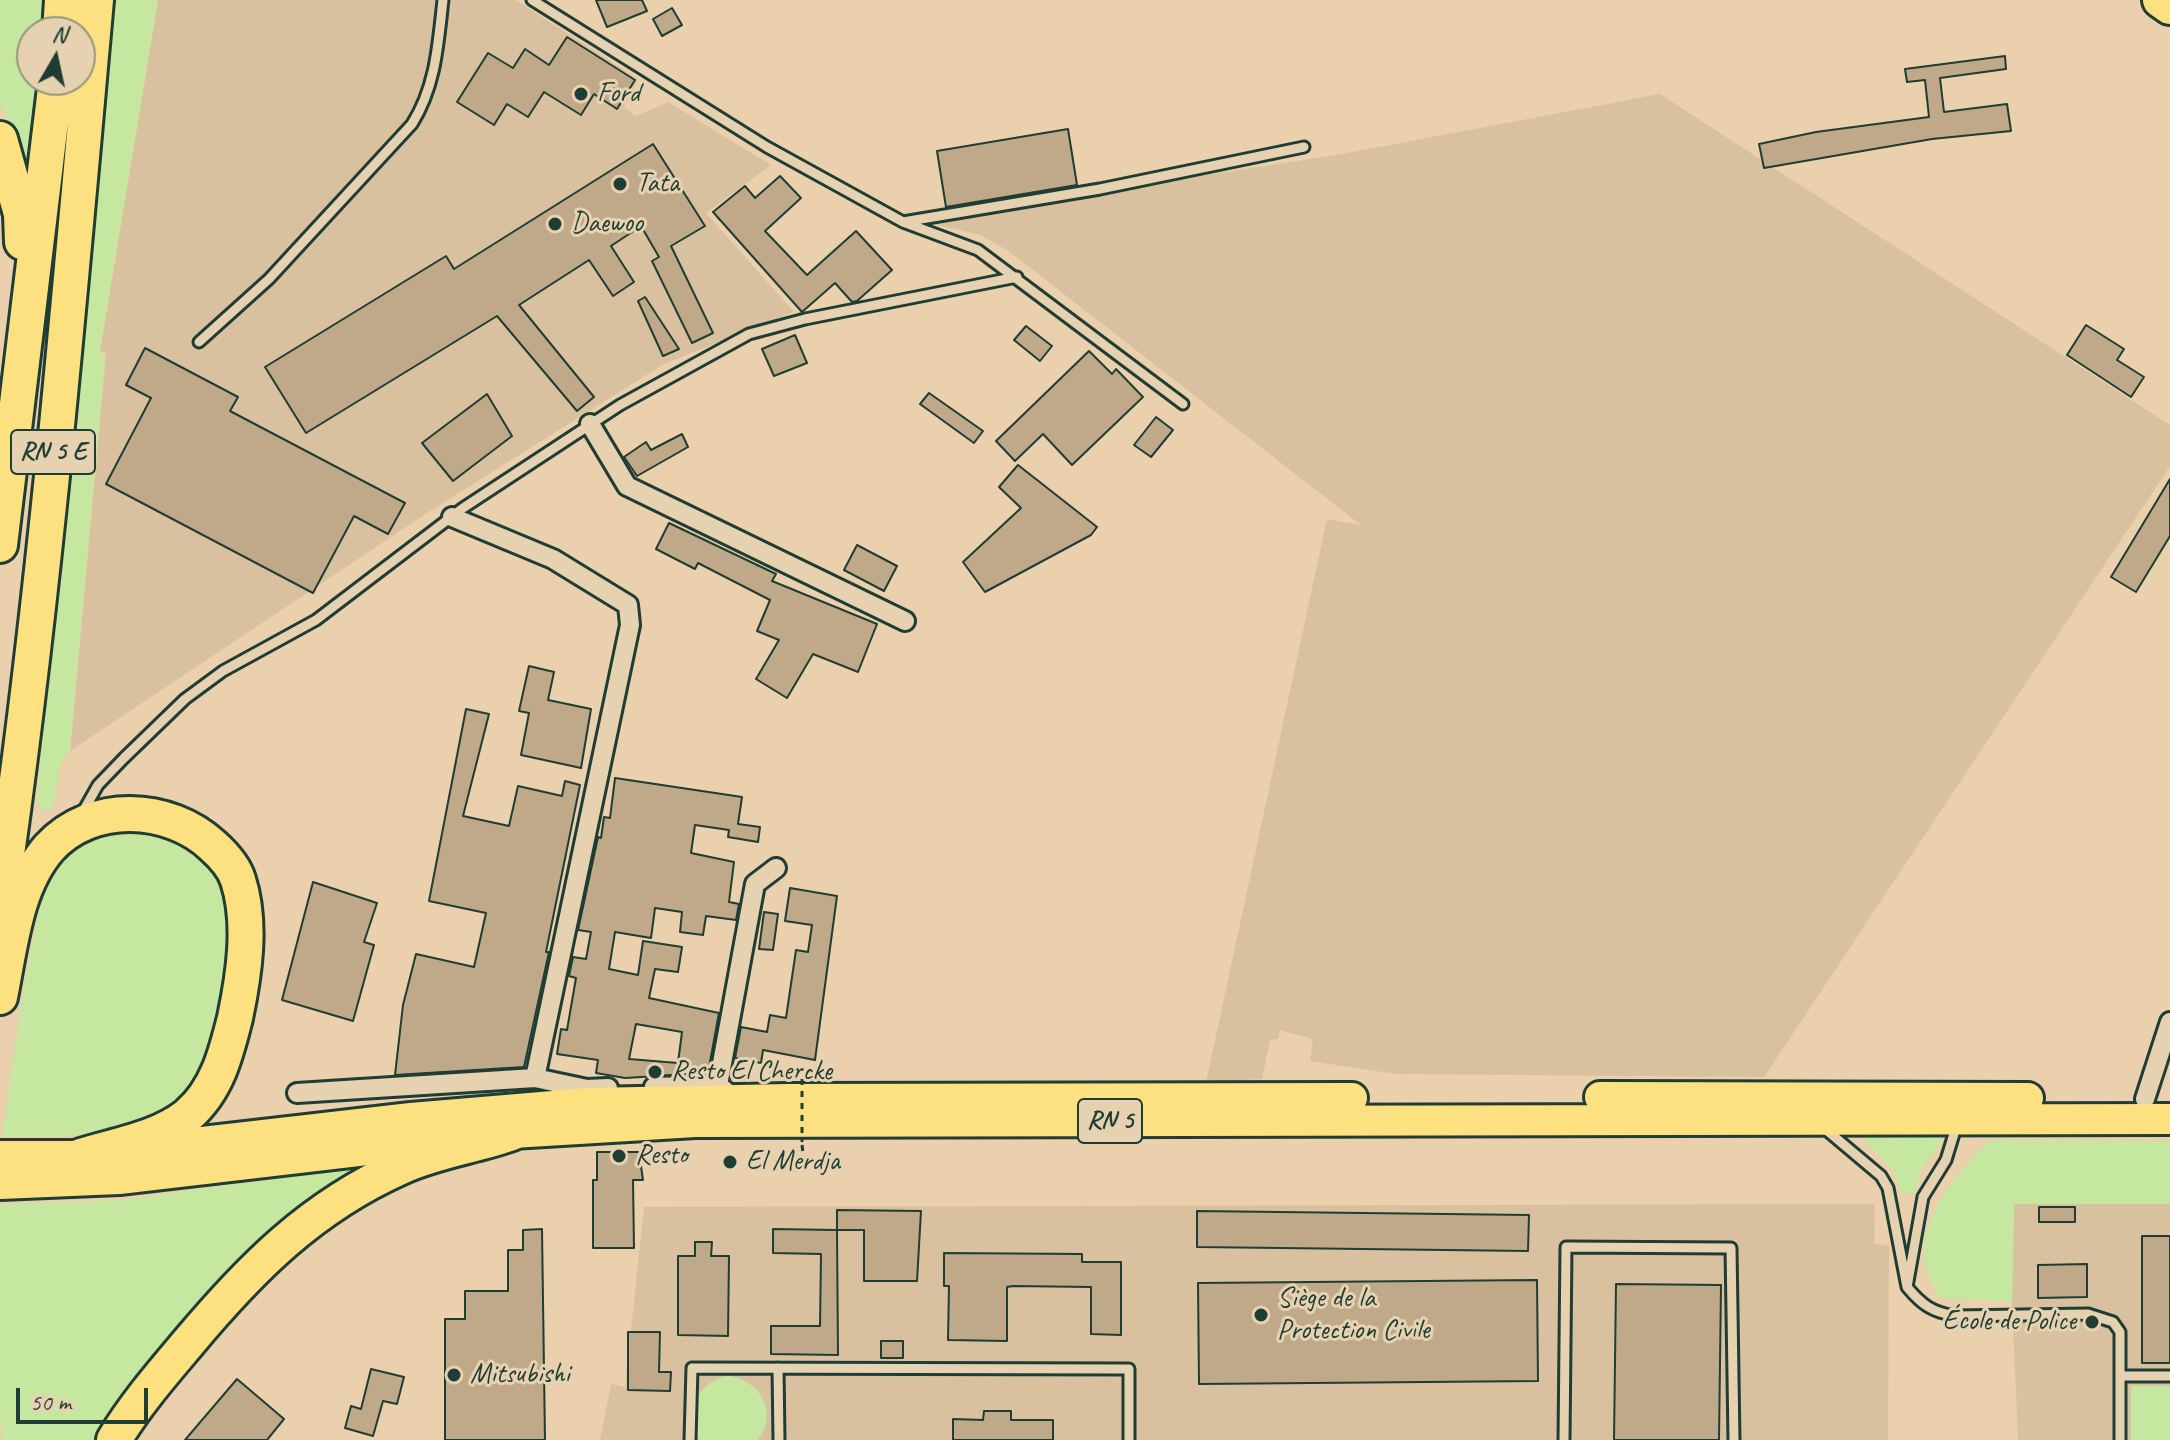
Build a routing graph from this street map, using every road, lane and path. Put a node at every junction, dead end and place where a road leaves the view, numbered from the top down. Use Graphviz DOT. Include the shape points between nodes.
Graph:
graph roads {
  1 [pos="96,0"];
  2 [pos="443,0"];
  3 [pos="532,0"];
  4 [pos="2160,0"];
  5 [pos="2170,7"];
  6 [pos="54,96"];
  7 [pos="0,139"];
  8 [pos="1304,147"];
  9 [pos="903,222"];
  10 [pos="1017,277"];
  11 [pos="199,342"];
  12 [pos="21,355"];
  13 [pos="1183,404"];
  14 [pos="590,424"];
  15 [pos="452,517"];
  16 [pos="0,545"];
  17 [pos="905,621"];
  18 [pos="74,829"];
  19 [pos="776,868"];
  20 [pos="0,903"];
  21 [pos="0,997"];
  22 [pos="2170,1022"];
  23 [pos="535,1078"];
  24 [pos="802,1079"];
  25 [pos="297,1093"];
  26 [pos="728,1093"];
  27 [pos="2158,1099"];
  28 [pos="1959,1108"];
  29 [pos="1812,1118"];
  30 [pos="2170,1119"];
  31 [pos="512,1133"];
  32 [pos="0,1156"];
  33 [pos="804,1161"];
  34 [pos="60,1165"];
  35 [pos="0,1184"];
  36 [pos="1907,1287"];
  37 [pos="778,1368"];
  38 [pos="2120,1376"];
  39 [pos="2170,1376"];
  40 [pos="114,1440"];
  41 [pos="690,1440"];
  42 [pos="779,1440"];
  43 [pos="1129,1440"];
  44 [pos="1564,1440"];
  45 [pos="1734,1440"];
  46 [pos="2120,1440"];
  1 -- 20 [label="highway, RN 5 E" via="19,771"];
  2 -- 11 [label="lane" via="427,101 412,124 269,279"];
  3 -- 9 [label="lane" via="767,147"];
  4 -- 5 [label="highway"];
  6 -- 12 [label="highway, RN 5 E"];
  7 -- 12 [label="highway" via="21,214"];
  8 -- 9 [label="lane"];
  9 -- 10 [label="lane" via="978,250"];
  10 -- 13 [label="lane"];
  10 -- 14 [label="lane" via="749,334"];
  12 -- 16 [label="highway, RN 5 E"];
  14 -- 15 [label="lane"];
  14 -- 17 [label="street" via="627,486"];
  15 -- 18 [label="lane" via="316,620 223,671 185,699 98,785"];
  15 -- 23 [label="street" via="553,559 628,605 630,625"];
  18 -- 21 [label="highway" via="50,847 25,889"];
  18 -- 34 [label="highway" via="129,813 189,826 224,856 238,877 245,935 229,1042 208,1092 172,1126"];
  19 -- 26 [label="street" via="755,884"];
  22 -- 27 [label="street"];
  23 -- 25 [label="street"];
  23 -- 26 [label="street" via="587,1089"];
  24 -- 33 [label="path, bridge"];
  26 -- 28 [label="highway, RN 5"];
  26 -- 34 [label="highway, RN 5" via="528,1107"];
  27 -- 28 [label="highway, RN 5"];
  28 -- 29 [label="highway, RN 5"];
  28 -- 30 [label="highway, RN 5"];
  28 -- 36 [label="lane" via="1946,1160 1923,1197"];
  29 -- 31 [label="highway, RN 5" via="764,1121"];
  29 -- 36 [label="lane" via="1866,1162 1888,1188"];
  31 -- 34 [label="highway, RN 5" via="119,1179"];
  31 -- 40 [label="highway" via="404,1165 356,1189 284,1239 151,1386"];
  32 -- 34 [label="highway, RN 5"];
  34 -- 35 [label="highway, RN 5"];
  36 -- 38 [label="lane" via="1921,1304 1945,1314 2102,1316 2120,1332"];
  37 -- 41 [label="lane" via="692,1368"];
  37 -- 42 [label="lane"];
  37 -- 43 [label="lane" via="1129,1369"];
  38 -- 39 [label="lane"];
  38 -- 46 [label="lane"];
  44 -- 45 [label="lane" via="1566,1247 1731,1248"];
}
